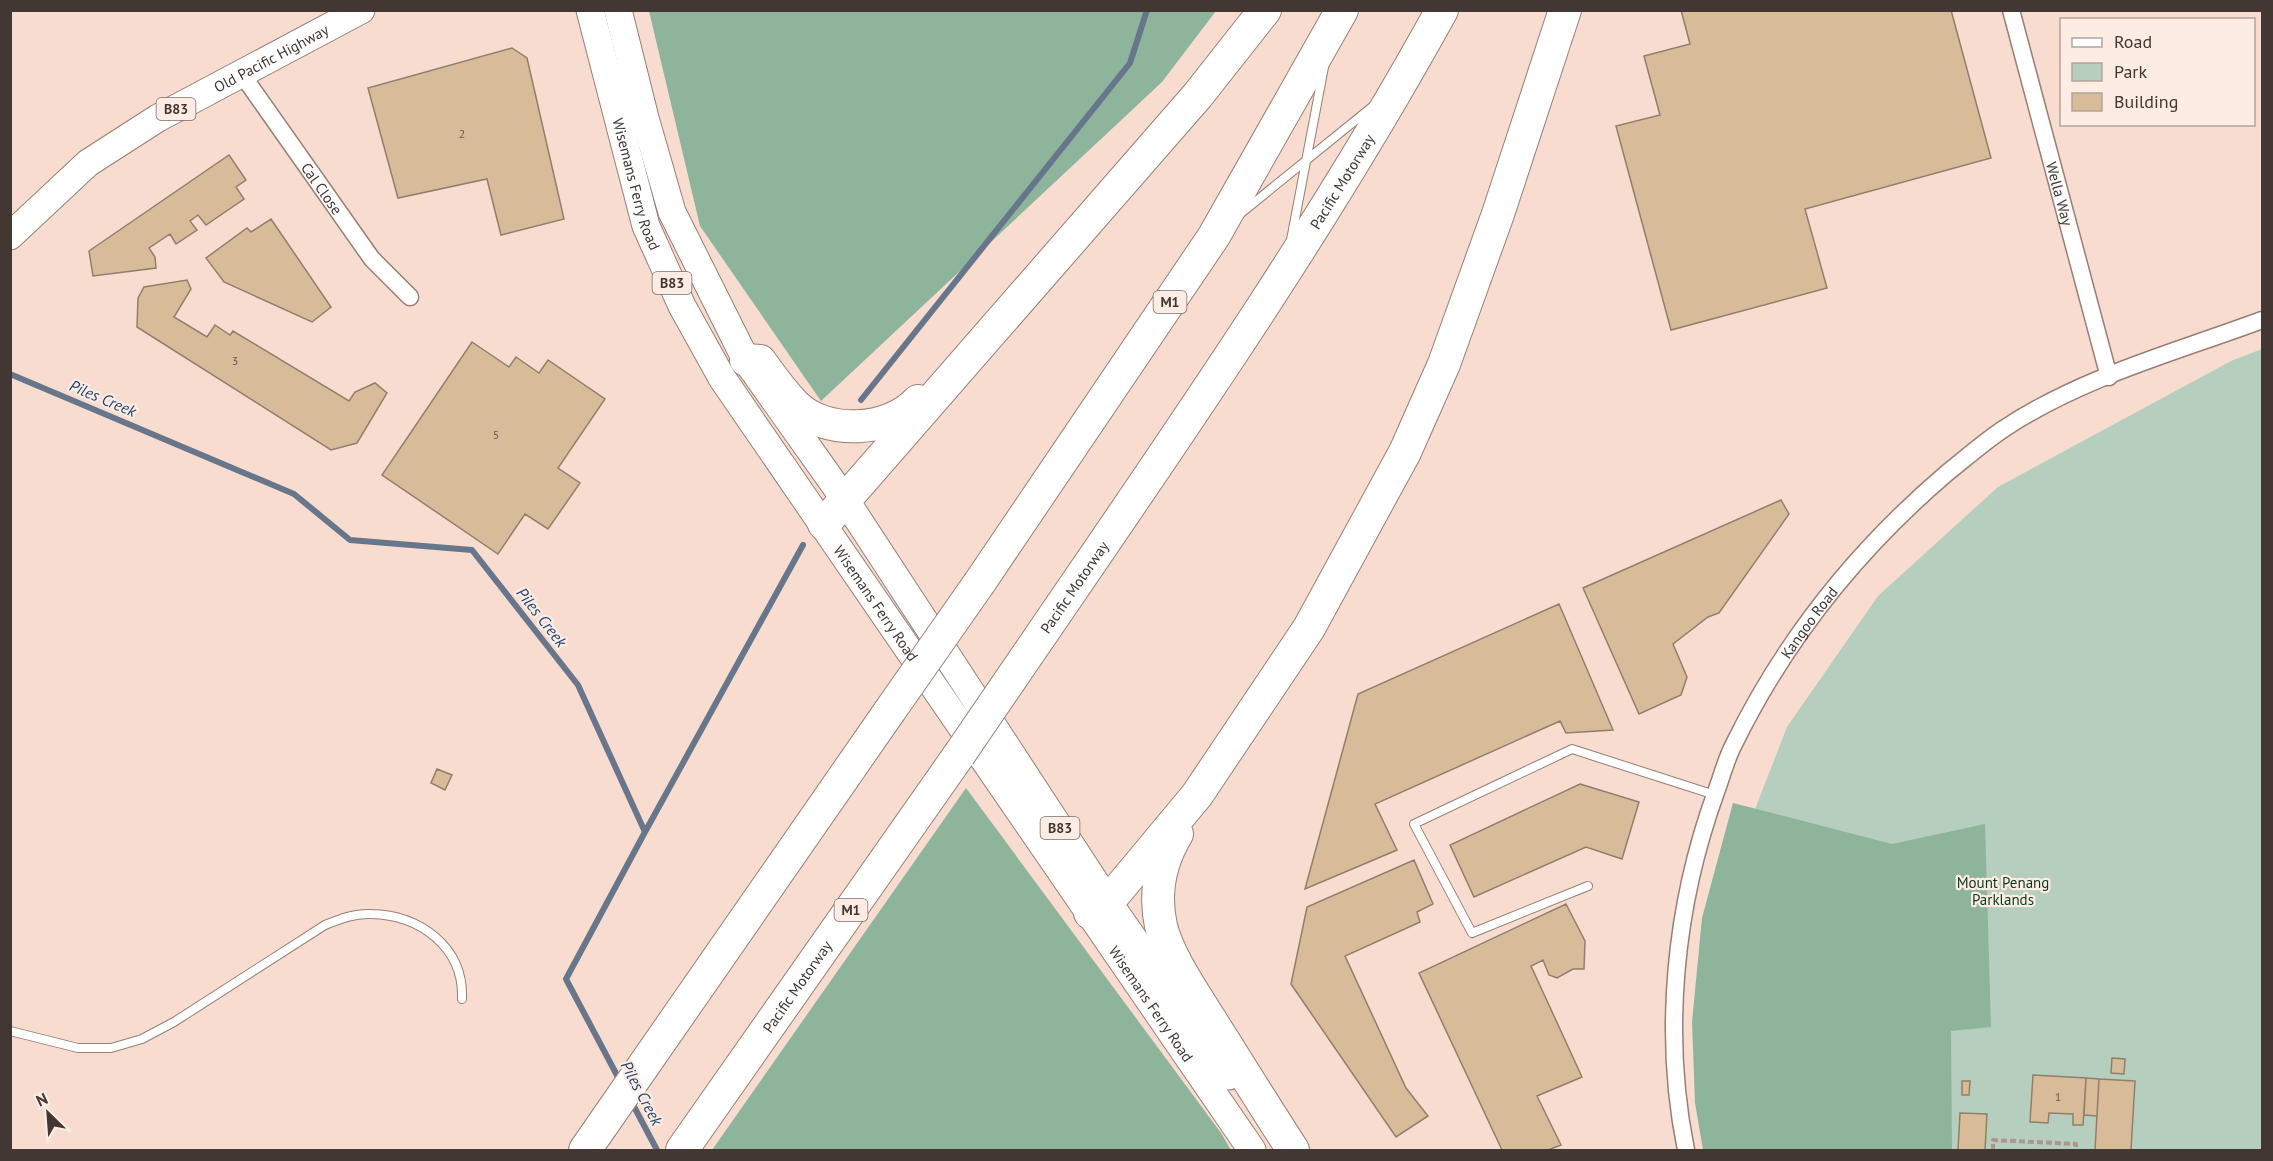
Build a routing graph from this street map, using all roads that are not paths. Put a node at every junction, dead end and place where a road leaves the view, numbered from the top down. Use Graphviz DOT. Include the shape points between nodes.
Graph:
graph roads {
  1 [pos="361,10"];
  2 [pos="590,10"];
  3 [pos="618,10"];
  4 [pos="1265,10"];
  5 [pos="1442,10"];
  6 [pos="1565,10"];
  7 [pos="2011,10"];
  8 [pos="1336,21"];
  9 [pos="242,73"];
  10 [pos="1403,82"];
  11 [pos="1306,160"];
  12 [pos="10,236"];
  13 [pos="1214,236"];
  14 [pos="1284,275"];
  15 [pos="410,297"];
  16 [pos="2262,320"];
  17 [pos="968,358"];
  18 [pos="746,360"];
  19 [pos="2109,377"];
  20 [pos="846,501"];
  21 [pos="824,524"];
  22 [pos="1197,795"];
  23 [pos="1715,795"];
  24 [pos="1588,886"];
  25 [pos="1099,907"];
  26 [pos="462,999"];
  27 [pos="10,1031"];
  28 [pos="585,1150"];
  29 [pos="682,1150"];
  30 [pos="1252,1150"];
  31 [pos="1281,1150"];
  32 [pos="1293,1150"];
  33 [pos="1686,1150"];
  1 -- 9 [label="main road, Old Pacific Highway / B83"];
  2 -- 21 [label="main road, Wisemans Ferry Road / B83" via="646,226 682,306 722,378"];
  3 -- 18 [label="main road, Wisemans Ferry Road / B83" via="672,212"];
  4 -- 17 [label="highway" via="1197,95"];
  5 -- 10 [label="highway, Pacific Motorway / M1"];
  6 -- 22 [label="highway" via="1448,354 1405,453 1309,628"];
  7 -- 19 [label="street, Wella Way"];
  8 -- 11 [label="lane"];
  8 -- 13 [label="highway, M1"];
  9 -- 12 [label="main road, Old Pacific Highway / B83" via="158,118 88,163"];
  9 -- 15 [label="street, Cal Close" via="372,259"];
  10 -- 11 [label="lane"];
  10 -- 14 [label="highway, Pacific Motorway / M1"];
  11 -- 13 [label="lane"];
  11 -- 14 [label="lane"];
  13 -- 28 [label="highway, M1, bridge" via="980,582"];
  14 -- 29 [label="highway, Pacific Motorway / M1, bridge" via="959,755"];
  16 -- 19 [label="street, Kangoo Road"];
  17 -- 18 [label="highway" via="959,357 909,412 863,427 840,426 808,415 760,362"];
  17 -- 20 [label="highway"];
  18 -- 20 [label="main road, Wisemans Ferry Road / B83"];
  19 -- 23 [label="street, Kangoo Road" via="2062,395 2003,429 1920,497 1866,550 1785,655 1733,746"];
  20 -- 21 [label="highway"];
  20 -- 25 [label="main road, Wisemans Ferry Road / B83"];
  21 -- 25 [label="main road, Wisemans Ferry Road / B83"];
  22 -- 25 [label="highway"];
  22 -- 32 [label="highway" via="1198,802 1163,861 1157,896 1162,928 1193,991"];
  23 -- 24 [label="lane" via="1572,749 1414,824 1472,933"];
  23 -- 33 [label="street, Kangoo Road" via="1694,862 1678,960 1675,1053"];
  25 -- 30 [label="main road, Wisemans Ferry Road / B83"];
  25 -- 31 [label="main road, Wisemans Ferry Road / B83"];
  26 -- 27 [label="lane" via="458,968 438,939 414,923 370,914 326,925 142,1039 111,1048 78,1048"];
}
